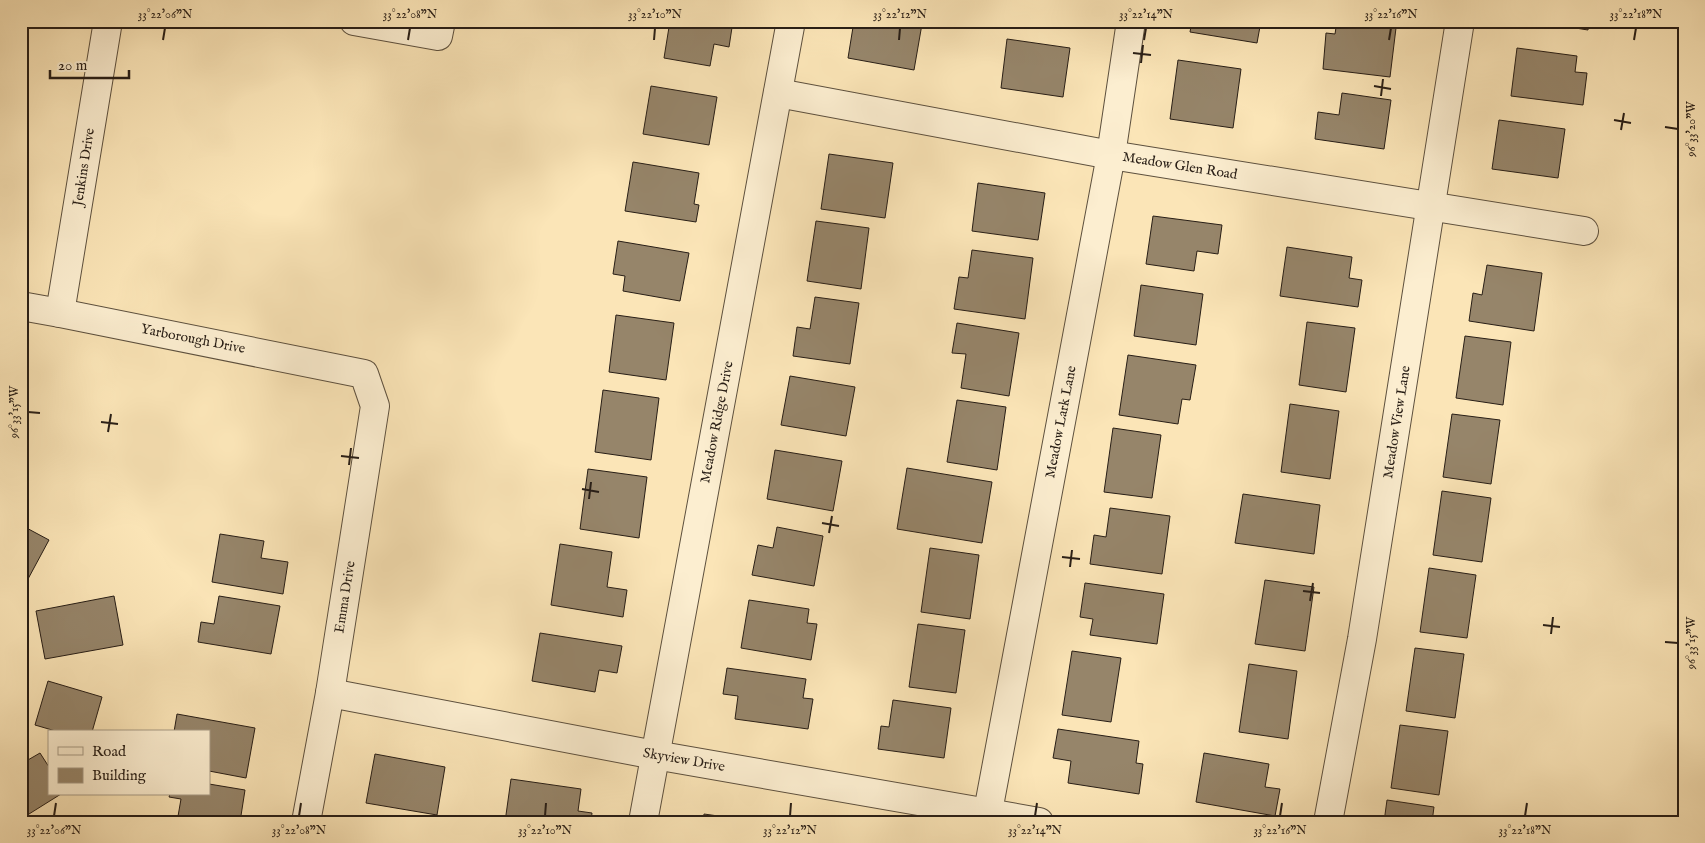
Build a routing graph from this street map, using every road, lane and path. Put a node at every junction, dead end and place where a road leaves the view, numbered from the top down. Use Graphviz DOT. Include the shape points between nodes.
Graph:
graph roads {
  1 [pos="108,21"];
  2 [pos="354,21"];
  3 [pos="792,21"];
  4 [pos="1131,21"];
  5 [pos="1460,21"];
  6 [pos="440,29"];
  7 [pos="778,93"];
  8 [pos="1111,155"];
  9 [pos="1431,207"];
  10 [pos="1584,231"];
  11 [pos="21,306"];
  12 [pos="60,313"];
  13 [pos="364,374"];
  14 [pos="330,693"];
  15 [pos="655,755"];
  16 [pos="987,817"];
  17 [pos="306,822"];
  18 [pos="643,822"];
  19 [pos="1039,822"];
  20 [pos="1328,822"];
  1 -- 12 [label="street, Jenkins Drive"];
  2 -- 6 [label="street"];
  3 -- 7 [label="street, Meadow Ridge Drive"];
  4 -- 8 [label="street, Meadow Lark Lane"];
  5 -- 9 [label="street, Meadow View Lane"];
  7 -- 8 [label="street, Meadow Glen Road"];
  7 -- 15 [label="street, Meadow Ridge Drive"];
  8 -- 9 [label="street, Meadow Glen Road"];
  8 -- 16 [label="street, Meadow Lark Lane"];
  9 -- 10 [label="street, Meadow Glen Road"];
  9 -- 20 [label="street, Meadow View Lane" via="1362,639"];
  11 -- 12 [label="street, Yarborough Drive"];
  12 -- 13 [label="street, Yarborough Drive"];
  13 -- 14 [label="street, Emma Drive" via="375,406"];
  14 -- 15 [label="street, Skyview Drive"];
  14 -- 17 [label="street, Emma Drive"];
  15 -- 16 [label="street, Skyview Drive"];
  15 -- 18 [label="street, Meadow Ridge Drive"];
  16 -- 19 [label="street, Skyview Drive"];
}
